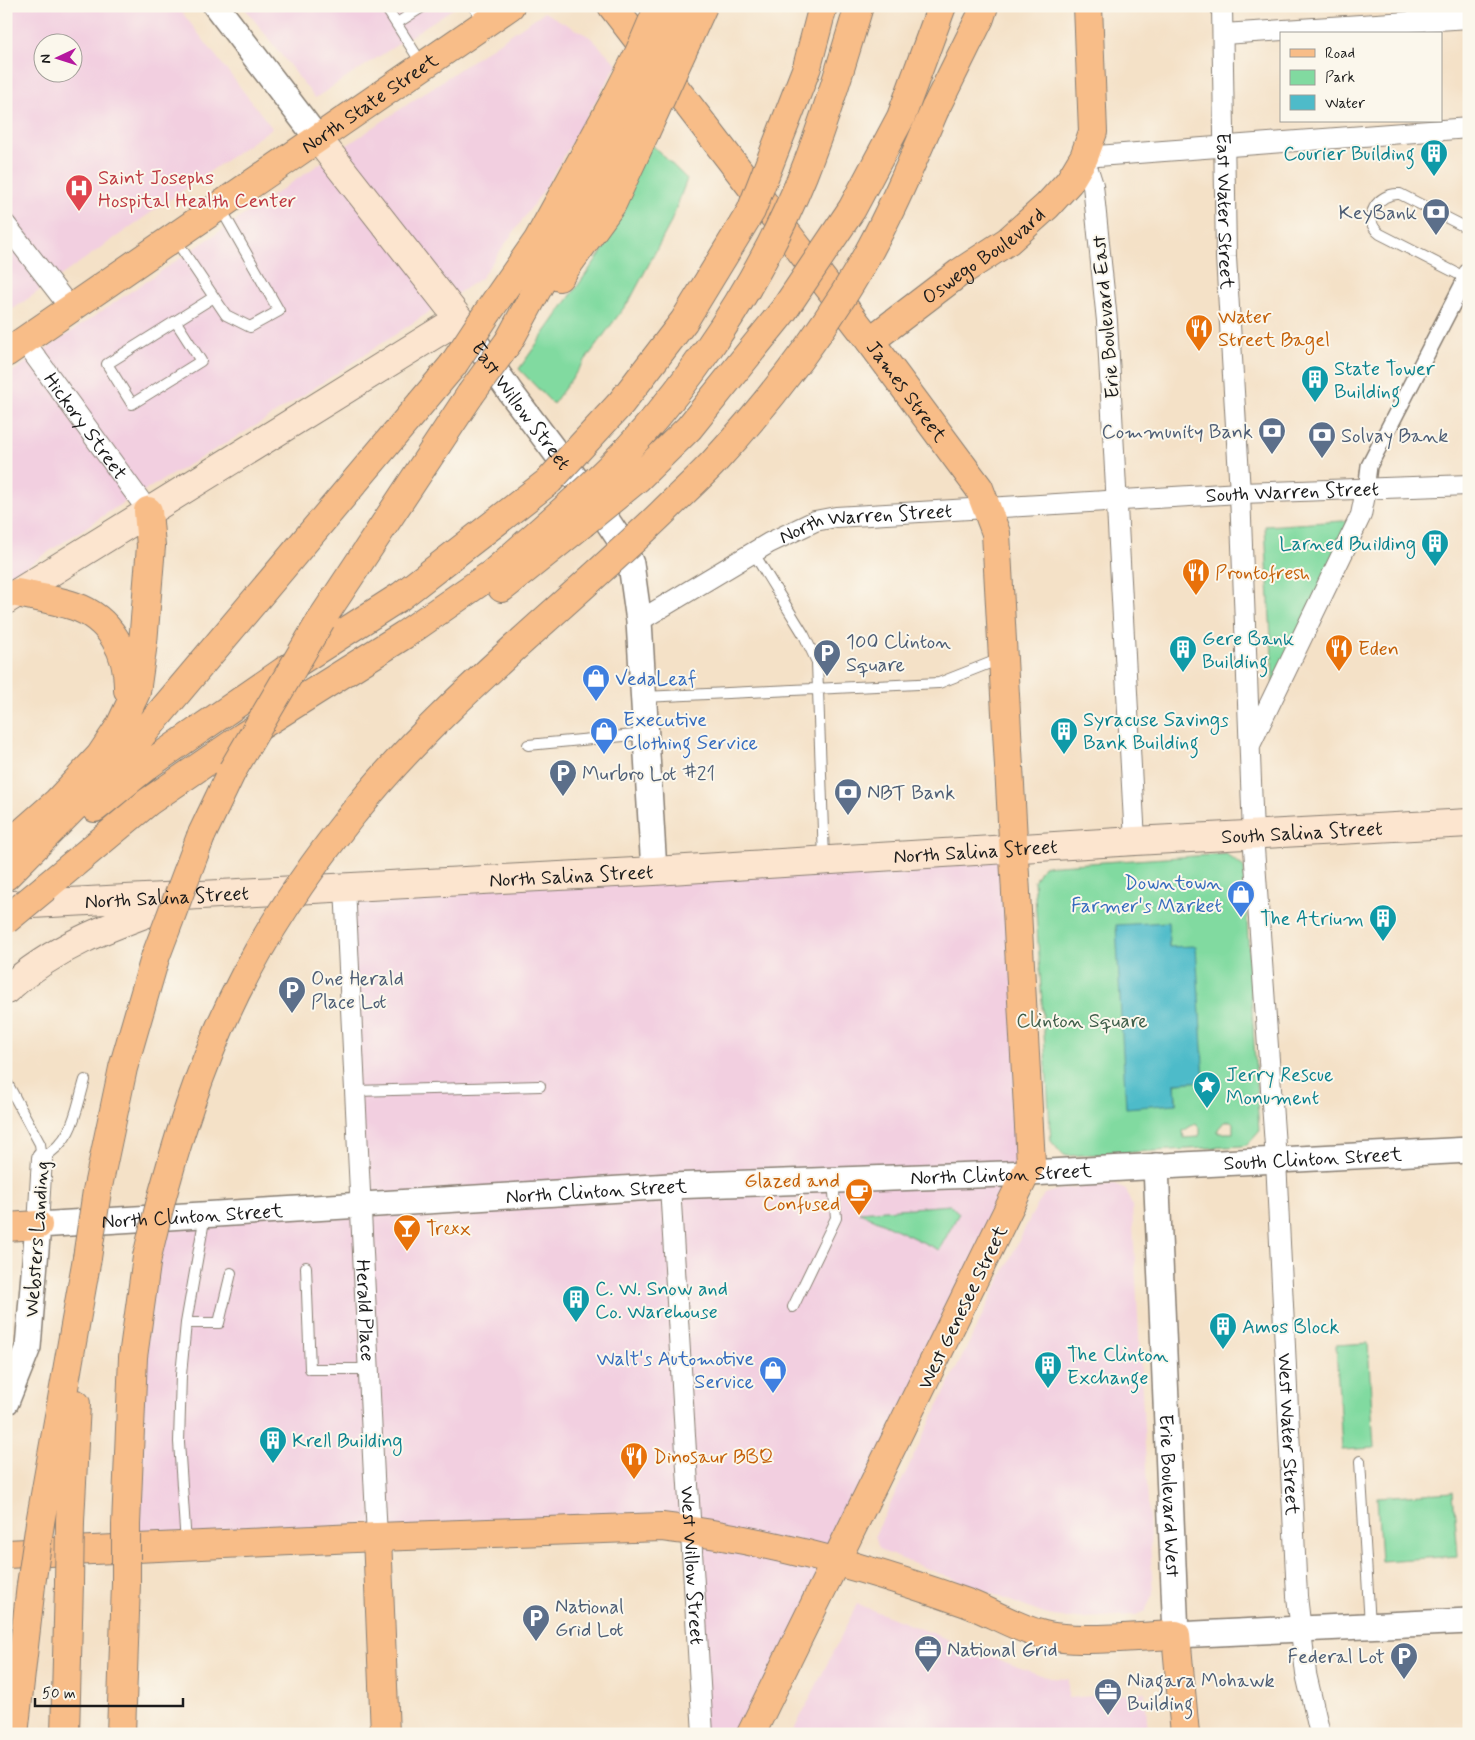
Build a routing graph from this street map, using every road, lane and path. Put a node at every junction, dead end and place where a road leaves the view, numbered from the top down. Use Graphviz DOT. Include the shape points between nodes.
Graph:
graph roads {
  1 [pos="216,6"];
  2 [pos="424,6"];
  3 [pos="510,6"];
  4 [pos="612,6"];
  5 [pos="659,6"];
  6 [pos="680,6"];
  7 [pos="703,6"];
  8 [pos="823,6"];
  9 [pos="859,6"];
  10 [pos="942,6"];
  11 [pos="965,6"];
  12 [pos="984,6"];
  13 [pos="1088,6"];
  14 [pos="1222,6"];
  15 [pos="386,7"];
  16 [pos="479,15"];
  17 [pos="1469,18"];
  18 [pos="397,23"];
  19 [pos="1224,34"];
  20 [pos="423,65"];
  21 [pos="935,109"];
  22 [pos="632,115"];
  23 [pos="1469,128"];
  24 [pos="318,139"];
  25 [pos="1223,145"];
  26 [pos="1084,156"];
  27 [pos="220,206"];
  28 [pos="6,225"];
  29 [pos="1469,229"];
  30 [pos="174,238"];
  31 [pos="1467,275"];
  32 [pos="214,297"];
  33 [pos="71,309"];
  34 [pos="460,319"];
  35 [pos="176,322"];
  36 [pos="870,342"];
  37 [pos="15,347"];
  38 [pos="1469,485"];
  39 [pos="1366,490"];
  40 [pos="1240,493"];
  41 [pos="1116,500"];
  42 [pos="988,508"];
  43 [pos="148,511"];
  44 [pos="578,512"];
  45 [pos="753,552"];
  46 [pos="12,597"];
  47 [pos="639,621"];
  48 [pos="1003,657"];
  49 [pos="817,687"];
  50 [pos="644,697"];
  51 [pos="127,712"];
  52 [pos="646,734"];
  53 [pos="528,745"];
  54 [pos="1250,745"];
  55 [pos="1469,823"];
  56 [pos="1253,834"];
  57 [pos="1135,841"];
  58 [pos="6,847"];
  59 [pos="1015,848"];
  60 [pos="824,860"];
  61 [pos="654,871"];
  62 [pos="6,878"];
  63 [pos="345,887"];
  64 [pos="203,893"];
  65 [pos="6,905"];
  66 [pos="6,920"];
  67 [pos="6,990"];
  68 [pos="85,1080"];
  69 [pos="6,1081"];
  70 [pos="540,1086"];
  71 [pos="355,1091"];
  72 [pos="1469,1150"];
  73 [pos="42,1158"];
  74 [pos="1276,1160"];
  75 [pos="1156,1166"];
  76 [pos="1028,1173"];
  77 [pos="834,1180"];
  78 [pos="670,1186"];
  79 [pos="361,1204"];
  80 [pos="205,1214"];
  81 [pos="38,1225"];
  82 [pos="6,1227"];
  83 [pos="87,1258"];
  84 [pos="306,1267"];
  85 [pos="231,1274"];
  86 [pos="793,1307"];
  87 [pos="186,1323"];
  88 [pos="369,1369"];
  89 [pos="6,1402"];
  90 [pos="1360,1461"];
  91 [pos="689,1530"];
  92 [pos="377,1537"];
  93 [pos="186,1547"];
  94 [pos="6,1554"];
  95 [pos="837,1562"];
  96 [pos="1469,1621"];
  97 [pos="1370,1625"];
  98 [pos="1301,1628"];
  99 [pos="1176,1635"];
  100 [pos="124,1646"];
  101 [pos="14,1734"];
  102 [pos="65,1734"];
  103 [pos="121,1734"];
  104 [pos="136,1734"];
  105 [pos="385,1734"];
  106 [pos="703,1734"];
  107 [pos="751,1734"];
  108 [pos="1185,1734"];
  109 [pos="1320,1734"];
  1 -- 24 [label="street, East Willow Street"];
  2 -- 18 [label="lane"];
  3 -- 16 [label="main road, North State Street"];
  4 -- 36 [label="main road, James Street"];
  5 -- 22 [label="main road, bridge" via="639,53"];
  6 -- 22 [label="main road, bridge" via="651,79"];
  7 -- 22 [label="main road, bridge"];
  8 -- 62 [label="main road, bridge" via="807,67 751,211 684,321 621,403 550,481 401,596 284,671 148,765"];
  9 -- 44 [label="main road, bridge" via="831,99 802,176 771,243 699,361"];
  10 -- 44 [label="main road, bridge" via="901,117 852,209 784,310 689,428 637,479"];
  11 -- 21 [label="main road" via="951,64"];
  12 -- 21 [label="main road"];
  13 -- 26 [label="main road" via="1093,132"];
  14 -- 19 [label="street, East Water Street"];
  15 -- 18 [label="lane"];
  16 -- 20 [label="main road, North State Street"];
  17 -- 19 [label="street"];
  18 -- 20 [label="lane"];
  19 -- 25 [label="street, East Water Street"];
  20 -- 24 [label="main road, North State Street"];
  21 -- 100 [label="main road, bridge" via="896,200 845,293 786,376 713,464 425,733 353,813 269,932 220,1026 184,1119 148,1257 133,1357"];
  22 -- 62 [label="main road, bridge" via="538,240 454,365 119,762"];
  22 -- 83 [label="main road, bridge" via="612,204 572,262 470,395 321,620 232,771 201,836 155,958 123,1068 97,1191"];
  23 -- 25 [label="street"];
  24 -- 27 [label="main road, North State Street"];
  24 -- 34 [label="main road, East Willow Street"];
  25 -- 26 [label="street"];
  25 -- 40 [label="street, East Water Street"];
  26 -- 36 [label="main road, Oswego Boulevard" via="1070,182 1048,206 1008,240 959,273"];
  26 -- 41 [label="street, Erie Boulevard East" via="1093,185 1107,322"];
  27 -- 30 [label="main road, North State Street"];
  27 -- 32 [label="lane" via="279,311 250,327 226,315"];
  28 -- 33 [label="street"];
  29 -- 31 [label="lane" via="1400,194 1391,194 1378,202 1371,222 1373,229 1380,234"];
  30 -- 32 [label="lane"];
  30 -- 33 [label="main road, North State Street"];
  31 -- 39 [label="street" via="1369,466"];
  32 -- 35 [label="lane"];
  33 -- 37 [label="main road, North State Street"];
  34 -- 43 [label="main road"];
  34 -- 47 [label="street, East Willow Street" via="622,543 631,564"];
  35 -- 35 [label="lane" via="107,364 132,404 201,361"];
  36 -- 42 [label="main road, James Street" via="979,488"];
  37 -- 43 [label="street, Hickory Street"];
  38 -- 39 [label="street, South Warren Street"];
  39 -- 40 [label="street, South Warren Street"];
  39 -- 54 [label="street" via="1361,515"];
  40 -- 41 [label="street, South Warren Street"];
  40 -- 54 [label="street, East Water Street"];
  41 -- 42 [label="street, North Warren Street"];
  41 -- 57 [label="street, Erie Boulevard East"];
  42 -- 45 [label="street, North Warren Street" via="836,517 815,521"];
  42 -- 48 [label="main road, James Street" via="996,533"];
  43 -- 46 [label="main road"];
  43 -- 51 [label="main road" via="151,546 143,643 136,692"];
  44 -- 66 [label="main road, bridge" via="404,635 244,736 148,802"];
  45 -- 47 [label="street, North Warren Street"];
  45 -- 49 [label="lane" via="817,662"];
  46 -- 51 [label="main road" via="74,606 105,625 120,645 126,663"];
  47 -- 50 [label="street, East Willow Street"];
  48 -- 49 [label="lane" via="939,683"];
  48 -- 59 [label="main road, James Street"];
  49 -- 50 [label="lane"];
  49 -- 60 [label="lane"];
  50 -- 52 [label="street, East Willow Street"];
  51 -- 58 [label="main road" via="100,756 57,802"];
  52 -- 53 [label="lane"];
  52 -- 61 [label="street, East Willow Street"];
  54 -- 56 [label="street, East Water Street"];
  55 -- 56 [label="main road, South Salina Street"];
  56 -- 57 [label="main road, South Salina Street"];
  56 -- 74 [label="street, West Water Street"];
  57 -- 59 [label="main road, North Salina Street"];
  59 -- 60 [label="main road, North Salina Street"];
  59 -- 76 [label="main road, West Genesee Street" via="1032,1163"];
  60 -- 61 [label="main road, North Salina Street"];
  61 -- 63 [label="main road, North Salina Street"];
  63 -- 64 [label="main road, North Salina Street"];
  63 -- 71 [label="street, Herald Place"];
  64 -- 65 [label="main road, North Salina Street"];
  64 -- 67 [label="main road" via="73,942 23,974"];
  68 -- 73 [label="lane" via="68,1136 57,1150"];
  69 -- 73 [label="lane, Websters Landing" via="40,1144"];
  70 -- 71 [label="lane"];
  71 -- 79 [label="street, Herald Place"];
  72 -- 74 [label="street, South Clinton Street"];
  73 -- 81 [label="street, Websters Landing"];
  74 -- 75 [label="street, South Clinton Street"];
  74 -- 98 [label="street, West Water Street"];
  75 -- 76 [label="street, North Clinton Street"];
  75 -- 99 [label="street, Erie Boulevard West"];
  76 -- 77 [label="street, North Clinton Street"];
  76 -- 95 [label="main road, West Genesee Street"];
  77 -- 78 [label="street, North Clinton Street"];
  77 -- 86 [label="lane" via="836,1218"];
  78 -- 79 [label="street, North Clinton Street"];
  78 -- 91 [label="street, West Willow Street"];
  79 -- 80 [label="street, North Clinton Street"];
  79 -- 88 [label="street, Herald Place"];
  80 -- 81 [label="street, North Clinton Street"];
  80 -- 87 [label="lane"];
  81 -- 82 [label="main road"];
  81 -- 89 [label="street, Websters Landing" via="28,1346"];
  83 -- 101 [label="main road, bridge" via="40,1523"];
  83 -- 102 [label="main road, bridge" via="70,1521"];
  84 -- 88 [label="lane" via="310,1369"];
  85 -- 87 [label="lane" via="219,1323"];
  87 -- 93 [label="lane" via="180,1442"];
  88 -- 92 [label="street, Herald Place"];
  90 -- 97 [label="lane"];
  91 -- 92 [label="main road" via="662,1527"];
  91 -- 95 [label="main road"];
  91 -- 106 [label="street, West Willow Street"];
  92 -- 93 [label="main road"];
  92 -- 105 [label="main road, Herald Place"];
  93 -- 94 [label="main road"];
  95 -- 99 [label="main road" via="967,1604 1041,1634 1073,1638"];
  95 -- 107 [label="main road, West Genesee Street"];
  96 -- 97 [label="street"];
  97 -- 98 [label="street"];
  98 -- 99 [label="street"];
  98 -- 109 [label="street, West Water Street" via="1306,1674"];
  99 -- 108 [label="main road, Erie Boulevard West"];
  100 -- 103 [label="main road"];
  100 -- 104 [label="main road"];
}
